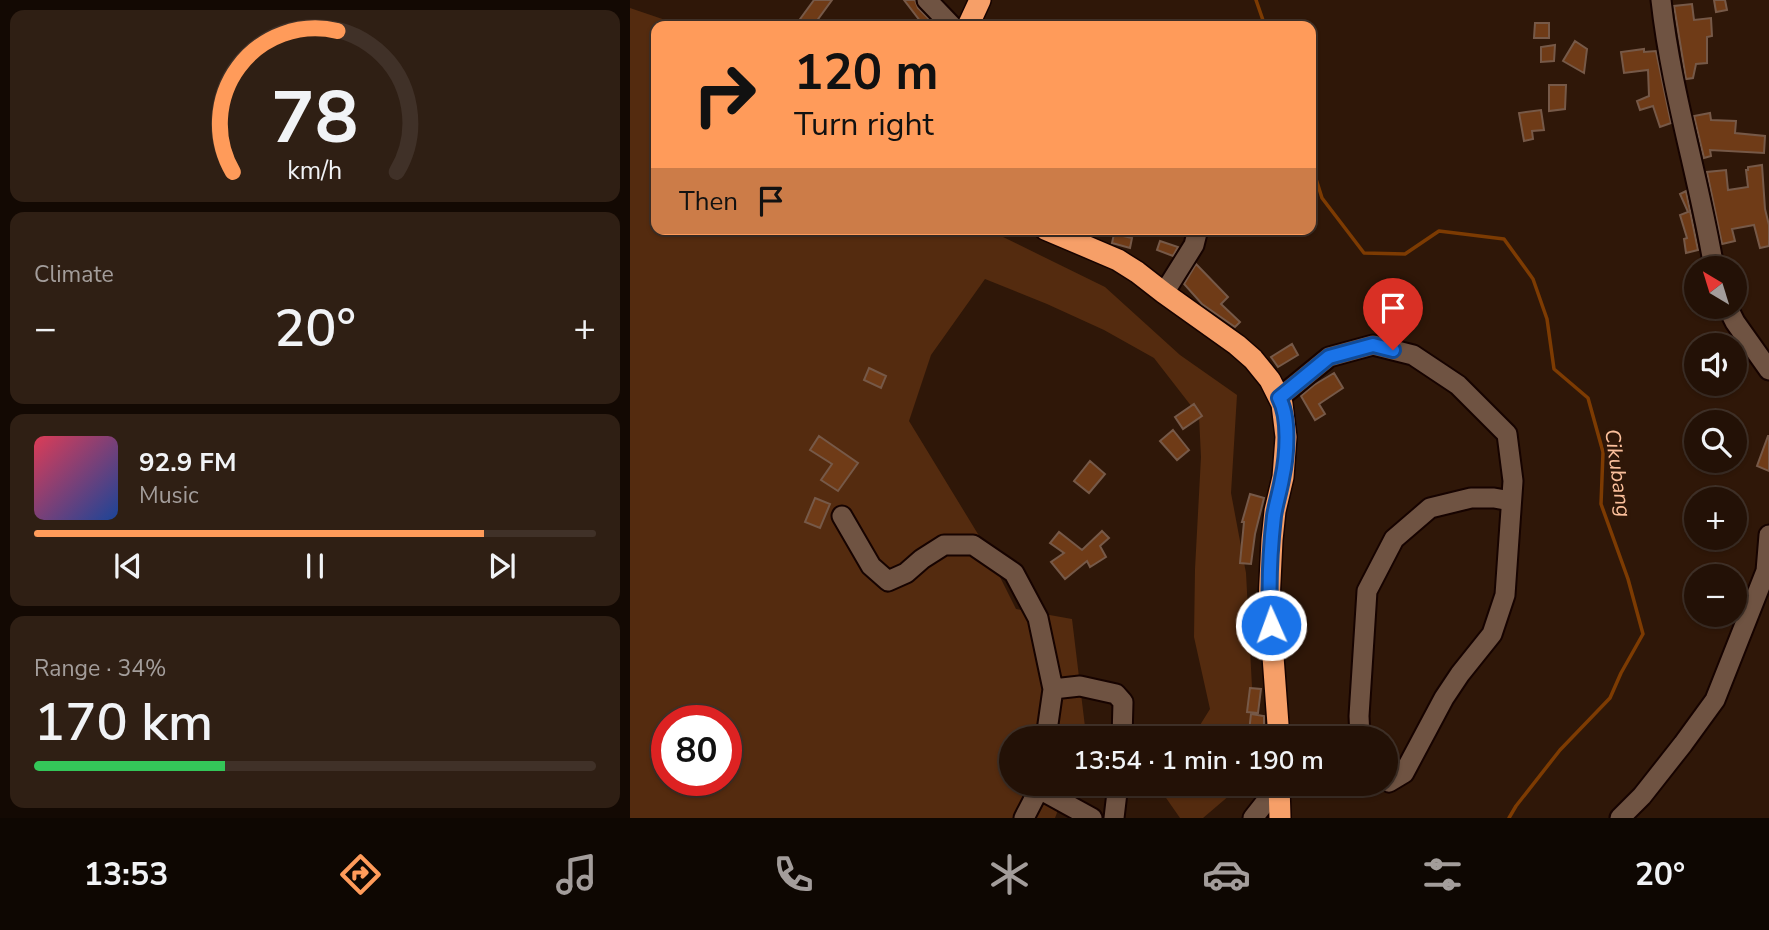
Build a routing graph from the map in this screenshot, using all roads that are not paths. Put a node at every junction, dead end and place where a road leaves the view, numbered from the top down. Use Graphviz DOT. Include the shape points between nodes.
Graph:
graph roads {
  1 [pos="927,0"];
  2 [pos="980,0"];
  3 [pos="1661,0"];
  4 [pos="947,21"];
  5 [pos="970,21"];
  6 [pos="1059,235"];
  7 [pos="1196,235"];
  8 [pos="1712,256"];
  9 [pos="1164,293"];
  10 [pos="1734,319"];
  11 [pos="1769,370"];
  12 [pos="1279,398"];
  13 [pos="1511,501"];
  14 [pos="842,516"];
  15 [pos="1769,535"];
  16 [pos="1053,689"];
  17 [pos="1048,726"];
  18 [pos="1122,726"];
  19 [pos="1278,726"];
  20 [pos="1359,726"];
  21 [pos="1398,777"];
  22 [pos="1034,796"];
  23 [pos="1056,796"];
  24 [pos="1117,796"];
  25 [pos="1270,796"];
  26 [pos="1279,796"];
  27 [pos="1024,818"];
  28 [pos="1092,818"];
  29 [pos="1114,818"];
  30 [pos="1253,818"];
  31 [pos="1280,818"];
  32 [pos="1620,818"];
  1 -- 4 [label="street"];
  2 -- 5 [label="highway"];
  3 -- 8 [label="street" via="1666,45"];
  6 -- 9 [label="highway" via="1118,260"];
  7 -- 9 [label="street"];
  9 -- 12 [label="highway" via="1253,359"];
  10 -- 11 [label="street"];
  12 -- 13 [label="street" via="1329,357 1373,345 1413,355 1458,385 1507,434"];
  12 -- 19 [label="highway" via="1286,437 1269,602"];
  13 -- 20 [label="street" via="1471,498 1430,508 1394,539 1367,591"];
  13 -- 21 [label="street" via="1505,595 1492,634 1444,698"];
  14 -- 16 [label="street" via="871,566 888,581 944,545 973,545 1014,573 1038,618"];
  15 -- 32 [label="street" via="1766,571 1714,700"];
  16 -- 17 [label="street"];
  16 -- 18 [label="street" via="1080,686 1116,694 1123,702"];
  22 -- 27 [label="street"];
  23 -- 28 [label="street"];
  24 -- 29 [label="street"];
  25 -- 30 [label="street"];
  26 -- 31 [label="highway"];
}
